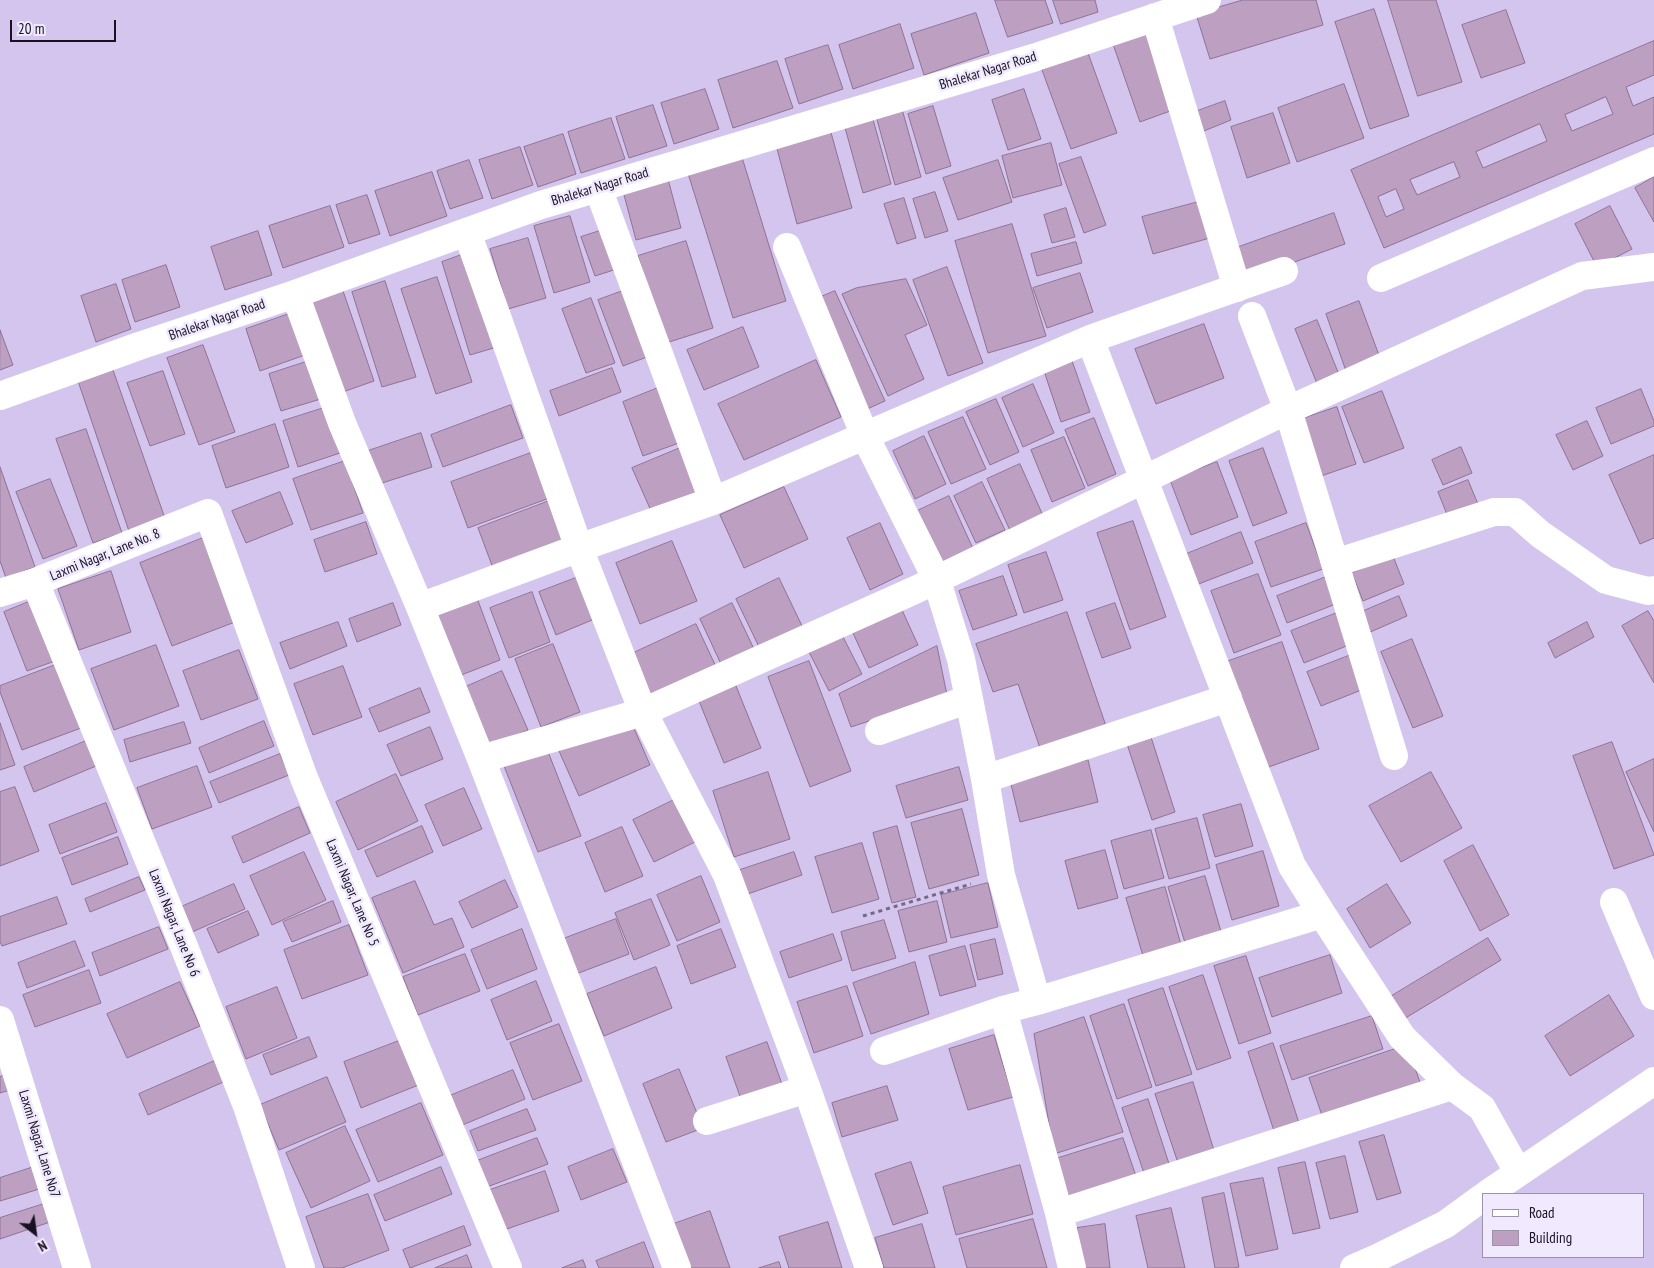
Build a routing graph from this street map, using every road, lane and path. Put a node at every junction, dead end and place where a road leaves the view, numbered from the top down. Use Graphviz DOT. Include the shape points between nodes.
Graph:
graph roads {
  1 [pos="1207,0"];
  2 [pos="1155,17"];
  3 [pos="1654,161"];
  4 [pos="598,188"];
  5 [pos="467,232"];
  6 [pos="787,247"];
  7 [pos="1654,267"];
  8 [pos="1284,271"];
  9 [pos="1381,278"];
  10 [pos="1237,288"];
  11 [pos="295,294"];
  12 [pos="1252,316"];
  13 [pos="1090,339"];
  14 [pos="0,396"];
  15 [pos="1288,410"];
  16 [pos="865,436"];
  17 [pos="1144,478"];
  18 [pos="714,501"];
  19 [pos="208,513"];
  20 [pos="579,548"];
  21 [pos="1335,563"];
  22 [pos="936,578"];
  23 [pos="35,582"];
  24 [pos="1654,590"];
  25 [pos="0,593"];
  26 [pos="420,607"];
  27 [pos="1228,698"];
  28 [pos="969,699"];
  29 [pos="643,712"];
  30 [pos="879,731"];
  31 [pos="1394,756"];
  32 [pos="481,759"];
  33 [pos="985,779"];
  34 [pos="1001,875"];
  35 [pos="1614,902"];
  36 [pos="1322,914"];
  37 [pos="863,916"];
  38 [pos="1654,996"];
  39 [pos="1037,1001"];
  40 [pos="1003,1010"];
  41 [pos="0,1020"];
  42 [pos="884,1051"];
  43 [pos="1654,1081"];
  44 [pos="1452,1086"];
  45 [pos="806,1089"];
  46 [pos="707,1121"];
  47 [pos="1518,1172"];
  48 [pos="1488,1193"];
  49 [pos="1482,1199"];
  50 [pos="1059,1213"];
  51 [pos="77,1268"];
  52 [pos="301,1268"];
  53 [pos="508,1268"];
  54 [pos="677,1268"];
  55 [pos="869,1268"];
  56 [pos="1072,1268"];
  57 [pos="1354,1268"];
  1 -- 2 [label="street, Bhalekar Nagar Road"];
  2 -- 4 [label="street, Bhalekar Nagar Road" via="1033,58"];
  2 -- 10 [label="street"];
  3 -- 9 [label="street"];
  4 -- 5 [label="street, Bhalekar Nagar Road"];
  4 -- 18 [label="street"];
  5 -- 11 [label="street, Bhalekar Nagar Road"];
  5 -- 20 [label="street"];
  6 -- 16 [label="street"];
  7 -- 15 [label="street" via="1582,276"];
  8 -- 10 [label="street"];
  10 -- 13 [label="street"];
  11 -- 14 [label="street, Bhalekar Nagar Road"];
  11 -- 26 [label="street" via="342,423"];
  12 -- 15 [label="street"];
  13 -- 16 [label="street"];
  13 -- 17 [label="street"];
  15 -- 17 [label="street"];
  15 -- 21 [label="street"];
  16 -- 18 [label="street"];
  16 -- 22 [label="street"];
  17 -- 22 [label="street"];
  17 -- 27 [label="street"];
  18 -- 20 [label="street"];
  19 -- 23 [label="street, Laxmi Nagar, Lane No. 8"];
  19 -- 53 [label="street, Laxmi Nagar, Lane No 5" via="304,778"];
  20 -- 26 [label="street"];
  20 -- 29 [label="street"];
  21 -- 24 [label="street" via="1494,512 1515,512 1540,534 1606,580"];
  21 -- 31 [label="street"];
  22 -- 28 [label="street" via="961,659"];
  22 -- 29 [label="street"];
  23 -- 25 [label="street, Laxmi Nagar, Lane No. 8"];
  23 -- 52 [label="street, Laxmi Nagar, Lane No 6" via="247,1106"];
  26 -- 32 [label="street"];
  27 -- 33 [label="street"];
  27 -- 36 [label="street" via="1292,866"];
  28 -- 30 [label="street"];
  28 -- 33 [label="street"];
  29 -- 32 [label="street"];
  29 -- 45 [label="street" via="726,875"];
  32 -- 54 [label="street"];
  33 -- 34 [label="street"];
  34 -- 37 [label="path"];
  34 -- 39 [label="street"];
  35 -- 38 [label="street"];
  36 -- 39 [label="street"];
  36 -- 44 [label="street" via="1402,1037"];
  39 -- 40 [label="street"];
  40 -- 42 [label="street"];
  40 -- 50 [label="street"];
  41 -- 51 [label="street, Laxmi Nagar, Lane No7"];
  43 -- 47 [label="street"];
  44 -- 47 [label="street" via="1482,1108"];
  44 -- 50 [label="street"];
  45 -- 46 [label="street"];
  45 -- 55 [label="street"];
  47 -- 48 [label="street"];
  49 -- 57 [label="street" via="1446,1224"];
  50 -- 56 [label="street"];
}
